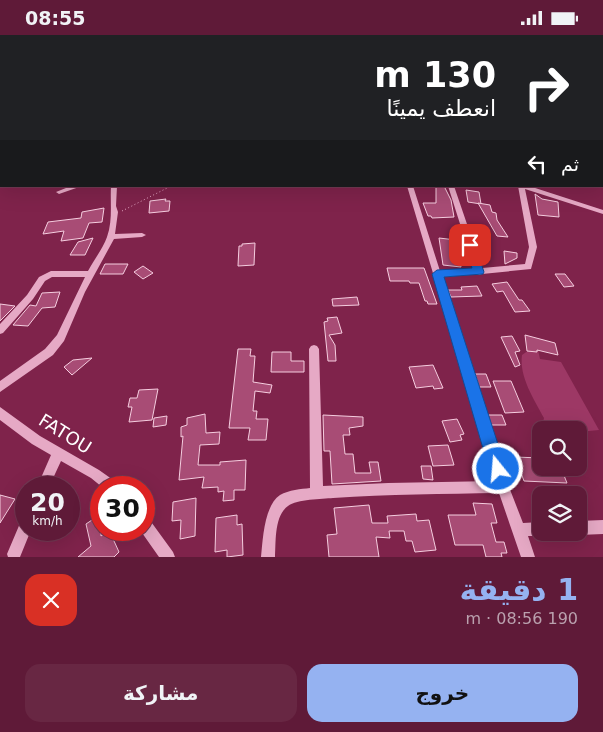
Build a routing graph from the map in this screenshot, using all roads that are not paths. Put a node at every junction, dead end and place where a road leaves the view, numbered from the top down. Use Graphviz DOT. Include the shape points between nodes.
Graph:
graph roads {
  1 [pos="76,187"];
  2 [pos="114,187"];
  3 [pos="410,187"];
  4 [pos="451,187"];
  5 [pos="521,187"];
  6 [pos="524,187"];
  7 [pos="59,192"];
  8 [pos="603,212"];
  9 [pos="142,235"];
  10 [pos="111,237"];
  11 [pos="479,272"];
  12 [pos="91,274"];
  13 [pos="437,274"];
  14 [pos="0,330"];
  15 [pos="314,349"];
  16 [pos="0,387"];
  17 [pos="0,413"];
  18 [pos="58,454"];
  19 [pos="48,476"];
  20 [pos="97,476"];
  21 [pos="503,487"];
  22 [pos="317,493"];
  23 [pos="603,527"];
  24 [pos="587,528"];
  25 [pos="532,530"];
  26 [pos="519,531"];
  27 [pos="155,540"];
  28 [pos="20,541"];
  29 [pos="14,554"];
  30 [pos="168,557"];
  31 [pos="268,557"];
  32 [pos="528,557"];
  1 -- 7 [label="street"];
  2 -- 10 [label="street" via="115,212"];
  3 -- 13 [label="street"];
  4 -- 11 [label="street"];
  5 -- 11 [label="street" via="533,241 529,264 523,268"];
  6 -- 8 [label="street"];
  9 -- 10 [label="street"];
  10 -- 12 [label="street"];
  11 -- 13 [label="street"];
  12 -- 14 [label="street" via="45,276"];
  12 -- 16 [label="street" via="61,338 49,352"];
  13 -- 21 [label="street"];
  15 -- 22 [label="street"];
  17 -- 18 [label="street, FATOU"];
  18 -- 19 [label="street"];
  18 -- 20 [label="street, FATOU"];
  21 -- 22 [label="street"];
  21 -- 26 [label="street"];
  22 -- 31 [label="street" via="287,499 277,509"];
  23 -- 24 [label="street"];
  25 -- 26 [label="street"];
  26 -- 32 [label="street"];
  27 -- 30 [label="street"];
  28 -- 29 [label="street"];
}
